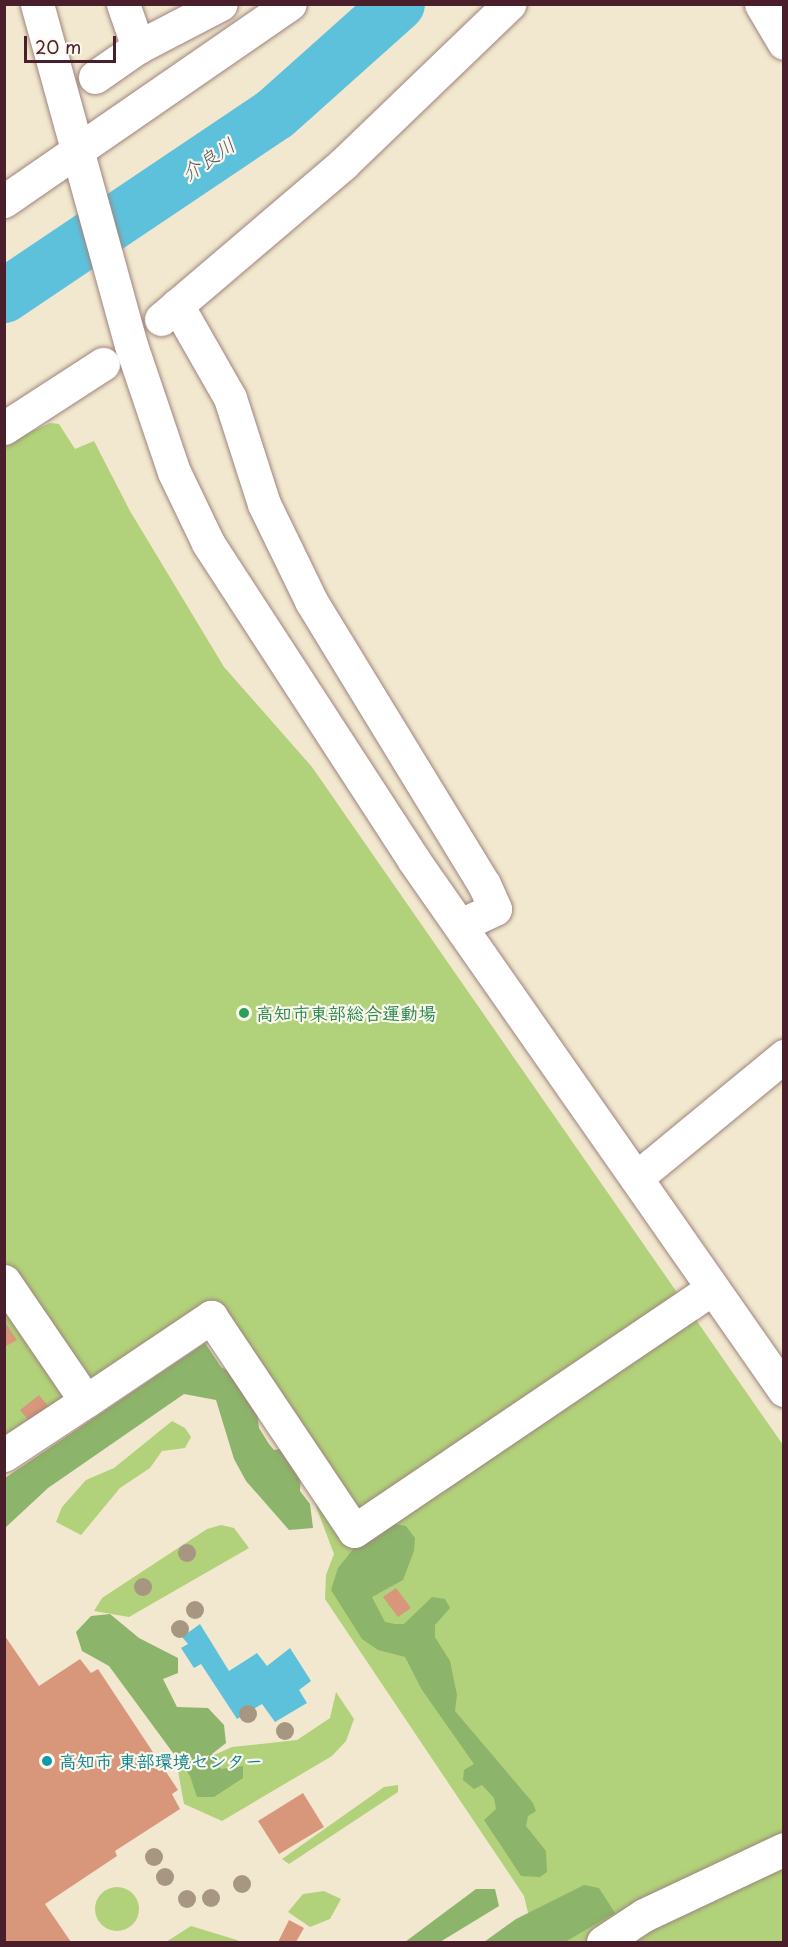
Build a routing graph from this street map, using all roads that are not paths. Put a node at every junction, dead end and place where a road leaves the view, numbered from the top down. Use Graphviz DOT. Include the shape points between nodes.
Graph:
graph roads {
  1 [pos="37,4"];
  2 [pos="123,4"];
  3 [pos="221,4"];
  4 [pos="290,4"];
  5 [pos="509,4"];
  6 [pos="761,4"];
  7 [pos="783,43"];
  8 [pos="138,47"];
  9 [pos="95,77"];
  10 [pos="78,152"];
  11 [pos="4,201"];
  12 [pos="103,364"];
  13 [pos="4,428"];
  14 [pos="460,925"];
  15 [pos="783,1056"];
  16 [pos="636,1178"];
  17 [pos="4,1281"];
  18 [pos="712,1289"];
  19 [pos="783,1390"];
  20 [pos="86,1401"];
  21 [pos="4,1455"];
  22 [pos="783,1849"];
  23 [pos="603,1942"];
  1 -- 10 [label="street"];
  2 -- 8 [label="street"];
  3 -- 8 [label="street"];
  4 -- 10 [label="street"];
  5 -- 14 [label="street" via="343,164 169,312 230,398 264,504 310,601 484,884 495,909"];
  6 -- 7 [label="street"];
  8 -- 9 [label="street"];
  10 -- 11 [label="street"];
  10 -- 14 [label="street" via="115,289 174,472 208,543"];
  12 -- 13 [label="street"];
  14 -- 16 [label="street"];
  15 -- 16 [label="street"];
  16 -- 18 [label="street"];
  17 -- 20 [label="street"];
  18 -- 19 [label="street"];
  18 -- 20 [label="street" via="354,1531 211,1317"];
  20 -- 21 [label="street"];
  22 -- 23 [label="street" via="644,1915"];
}
